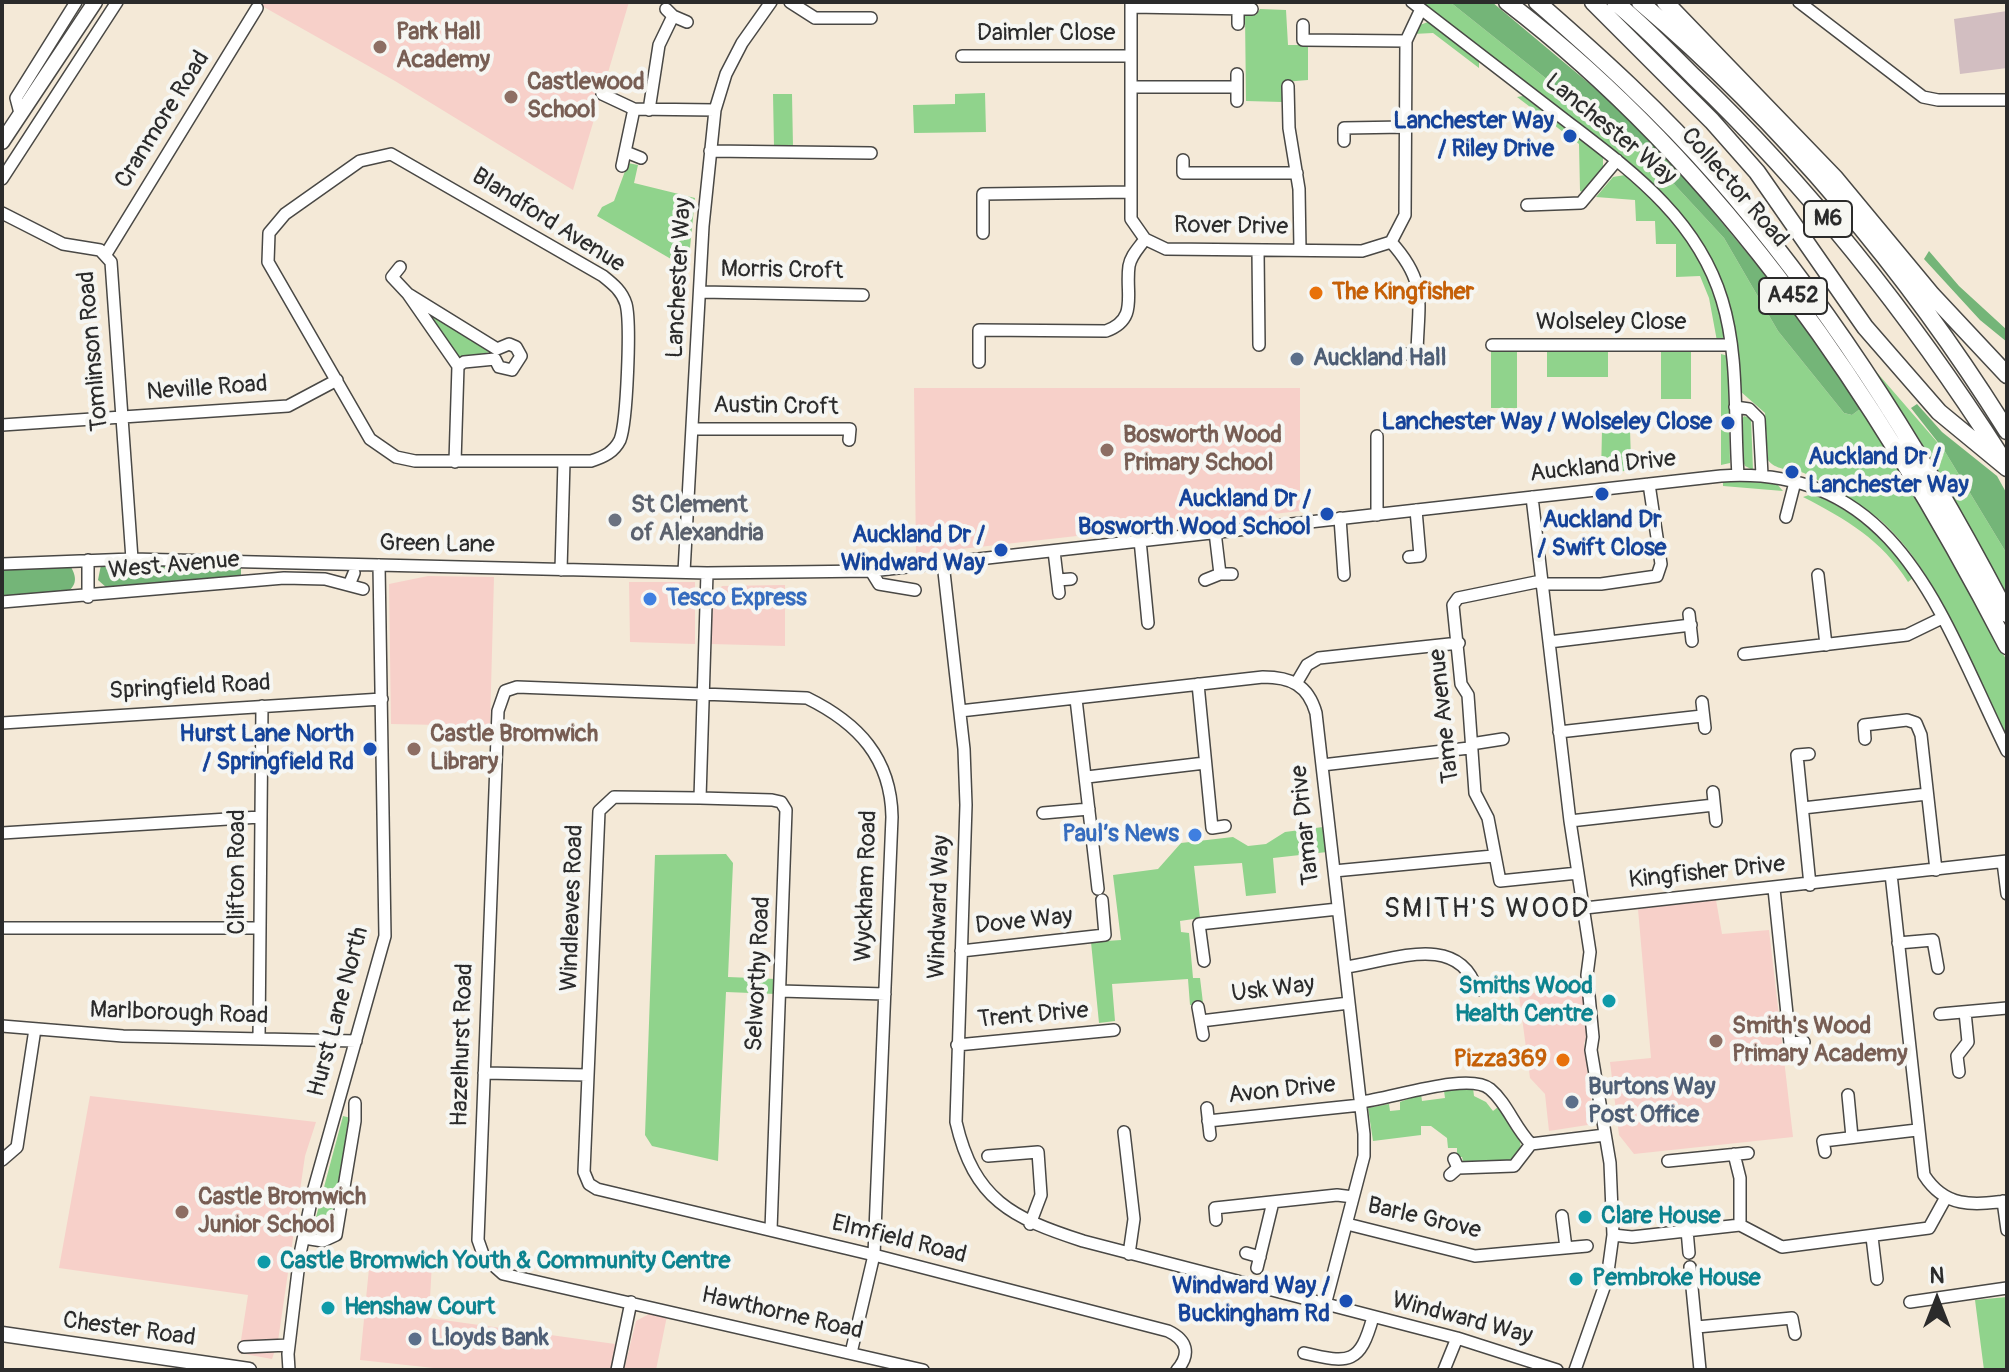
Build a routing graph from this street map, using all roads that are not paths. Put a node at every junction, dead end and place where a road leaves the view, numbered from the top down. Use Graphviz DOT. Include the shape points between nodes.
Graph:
graph roads {
  1 [pos="76,2"];
  2 [pos="95,2"];
  3 [pos="117,2"];
  4 [pos="771,2"];
  5 [pos="790,2"];
  6 [pos="1507,2"];
  7 [pos="1537,2"];
  8 [pos="1593,2"];
  9 [pos="1615,2"];
  10 [pos="1640,2"];
  11 [pos="1665,2"];
  12 [pos="1799,2"];
  13 [pos="1131,5"];
  14 [pos="1416,5"];
  15 [pos="257,8"];
  16 [pos="1238,9"];
  17 [pos="1252,9"];
  18 [pos="871,18"];
  19 [pos="687,22"];
  20 [pos="1238,24"];
  21 [pos="1303,25"];
  22 [pos="1406,41"];
  23 [pos="52,54"];
  24 [pos="962,56"];
  25 [pos="1130,56"];
  26 [pos="1237,74"];
  27 [pos="1288,86"];
  28 [pos="1132,87"];
  29 [pos="1237,87"];
  30 [pos="602,94"];
  31 [pos="2007,100"];
  32 [pos="1237,101"];
  33 [pos="1274,108"];
  34 [pos="1287,108"];
  35 [pos="634,109"];
  36 [pos="649,110"];
  37 [pos="715,110"];
  38 [pos="1405,127"];
  39 [pos="1344,141"];
  40 [pos="2,142"];
  41 [pos="710,151"];
  42 [pos="626,152"];
  43 [pos="871,153"];
  44 [pos="641,158"];
  45 [pos="1183,160"];
  46 [pos="1617,160"];
  47 [pos="622,166"];
  48 [pos="1297,173"];
  49 [pos="2,179"];
  50 [pos="1130,192"];
  51 [pos="1527,205"];
  52 [pos="2,213"];
  53 [pos="983,233"];
  54 [pos="1145,239"];
  55 [pos="1391,242"];
  56 [pos="1300,250"];
  57 [pos="1258,251"];
  58 [pos="106,254"];
  59 [pos="400,267"];
  60 [pos="701,292"];
  61 [pos="408,294"];
  62 [pos="863,295"];
  63 [pos="1259,345"];
  64 [pos="1492,345"];
  65 [pos="1730,345"];
  66 [pos="1402,354"];
  67 [pos="979,362"];
  68 [pos="458,366"];
  69 [pos="2007,375"];
  70 [pos="337,380"];
  71 [pos="1735,407"];
  72 [pos="122,416"];
  73 [pos="2,425"];
  74 [pos="693,429"];
  75 [pos="2007,431"];
  76 [pos="1377,436"];
  77 [pos="849,440"];
  78 [pos="564,461"];
  79 [pos="455,462"];
  80 [pos="2007,467"];
  81 [pos="1738,475"];
  82 [pos="1762,475"];
  83 [pos="1795,482"];
  84 [pos="1649,484"];
  85 [pos="1532,497"];
  86 [pos="1416,510"];
  87 [pos="1377,515"];
  88 [pos="1786,517"];
  89 [pos="1340,518"];
  90 [pos="1215,532"];
  91 [pos="1140,540"];
  92 [pos="1054,551"];
  93 [pos="1409,557"];
  94 [pos="132,559"];
  95 [pos="88,560"];
  96 [pos="943,563"];
  97 [pos="2,564"];
  98 [pos="379,565"];
  99 [pos="561,570"];
  100 [pos="871,571"];
  101 [pos="684,572"];
  102 [pos="707,573"];
  103 [pos="1344,575"];
  104 [pos="1818,575"];
  105 [pos="1071,579"];
  106 [pos="1058,580"];
  107 [pos="1205,580"];
  108 [pos="1541,582"];
  109 [pos="363,589"];
  110 [pos="915,590"];
  111 [pos="1059,593"];
  112 [pos="88,597"];
  113 [pos="2,602"];
  114 [pos="2007,614"];
  115 [pos="1942,618"];
  116 [pos="1148,623"];
  117 [pos="1692,641"];
  118 [pos="1549,642"];
  119 [pos="1459,643"];
  120 [pos="1826,645"];
  121 [pos="2007,646"];
  122 [pos="1744,654"];
  123 [pos="1297,682"];
  124 [pos="1198,684"];
  125 [pos="517,687"];
  126 [pos="705,692"];
  127 [pos="382,699"];
  128 [pos="1076,699"];
  129 [pos="1702,702"];
  130 [pos="262,706"];
  131 [pos="960,711"];
  132 [pos="2,723"];
  133 [pos="1559,732"];
  134 [pos="1503,739"];
  135 [pos="1865,739"];
  136 [pos="1470,746"];
  137 [pos="2007,751"];
  138 [pos="1809,754"];
  139 [pos="1205,763"];
  140 [pos="1322,765"];
  141 [pos="1087,777"];
  142 [pos="1713,792"];
  143 [pos="1927,794"];
  144 [pos="700,798"];
  145 [pos="1714,805"];
  146 [pos="1803,808"];
  147 [pos="1089,809"];
  148 [pos="1043,813"];
  149 [pos="260,817"];
  150 [pos="1570,821"];
  151 [pos="1716,821"];
  152 [pos="1225,826"];
  153 [pos="2,833"];
  154 [pos="1493,856"];
  155 [pos="2005,862"];
  156 [pos="1936,870"];
  157 [pos="1334,871"];
  158 [pos="1578,873"];
  159 [pos="1891,874"];
  160 [pos="1810,885"];
  161 [pos="1774,889"];
  162 [pos="2007,894"];
  163 [pos="1585,908"];
  164 [pos="1338,909"];
  165 [pos="2,928"];
  166 [pos="260,928"];
  167 [pos="1898,943"];
  168 [pos="961,951"];
  169 [pos="1204,961"];
  170 [pos="1346,967"];
  171 [pos="1938,968"];
  172 [pos="1477,990"];
  173 [pos="780,991"];
  174 [pos="885,994"];
  175 [pos="1349,1003"];
  176 [pos="1198,1007"];
  177 [pos="2007,1008"];
  178 [pos="1965,1012"];
  179 [pos="1940,1014"];
  180 [pos="1201,1021"];
  181 [pos="2,1026"];
  182 [pos="35,1029"];
  183 [pos="1114,1030"];
  184 [pos="1203,1035"];
  185 [pos="259,1039"];
  186 [pos="356,1041"];
  187 [pos="1804,1042"];
  188 [pos="957,1045"];
  189 [pos="1959,1072"];
  190 [pos="484,1073"];
  191 [pos="588,1075"];
  192 [pos="1848,1095"];
  193 [pos="355,1103"];
  194 [pos="1360,1104"];
  195 [pos="1207,1108"];
  196 [pos="1208,1121"];
  197 [pos="1917,1130"];
  198 [pos="1124,1132"];
  199 [pos="1210,1135"];
  200 [pos="1605,1135"];
  201 [pos="1852,1137"];
  202 [pos="1531,1144"];
  203 [pos="1825,1152"];
  204 [pos="1748,1153"];
  205 [pos="1734,1154"];
  206 [pos="988,1156"];
  207 [pos="2,1160"];
  208 [pos="1668,1161"];
  209 [pos="1454,1167"];
  210 [pos="597,1189"];
  211 [pos="1353,1197"];
  212 [pos="1945,1199"];
  213 [pos="2005,1201"];
  214 [pos="1273,1202"];
  215 [pos="1216,1214"];
  216 [pos="1562,1216"];
  217 [pos="1030,1224"];
  218 [pos="1347,1224"];
  219 [pos="1740,1225"];
  220 [pos="771,1230"];
  221 [pos="1687,1230"];
  222 [pos="2007,1230"];
  223 [pos="1613,1235"];
  224 [pos="1872,1237"];
  225 [pos="304,1238"];
  226 [pos="1587,1246"];
  227 [pos="1566,1248"];
  228 [pos="1246,1253"];
  229 [pos="1689,1253"];
  230 [pos="1129,1254"];
  231 [pos="874,1255"];
  232 [pos="1690,1267"];
  233 [pos="1877,1279"];
  234 [pos="2007,1288"];
  235 [pos="631,1302"];
  236 [pos="1910,1302"];
  237 [pos="1325,1305"];
  238 [pos="1373,1317"];
  239 [pos="1697,1327"];
  240 [pos="2,1334"];
  241 [pos="1795,1334"];
  242 [pos="1457,1338"];
  243 [pos="289,1345"];
  244 [pos="244,1347"];
  245 [pos="851,1353"];
  246 [pos="1311,1359"];
  247 [pos="249,1370"];
  248 [pos="289,1370"];
  249 [pos="617,1370"];
  250 [pos="923,1370"];
  251 [pos="1177,1370"];
  252 [pos="1444,1370"];
  253 [pos="1557,1370"];
  254 [pos="1575,1370"];
  255 [pos="1700,1370"];
  1 -- 23 [label="street"];
  2 -- 23 [label="main road"];
  3 -- 49 [label="street"];
  4 -- 37 [label="street, Lanchester Way" via="742,43"];
  5 -- 18 [label="street" via="815,18"];
  6 -- 121 [label="highway, Collector Road / A452" via="1644,122 1780,277 1872,408"];
  7 -- 114 [label="highway, Collector Road / A452" via="1664,120 1790,267 1934,479"];
  8 -- 80 [label="highway" via="1757,172 1865,327 1939,412"];
  9 -- 80 [label="highway, M6" via="1740,120 1809,195 1935,357"];
  10 -- 75 [label="highway, M6" via="1801,158 1968,369"];
  11 -- 69 [label="highway" via="1835,178"];
  12 -- 31 [label="street" via="1923,97"];
  13 -- 16 [label="street"];
  13 -- 25 [label="street, Rover Drive"];
  14 -- 22 [label="street"];
  14 -- 46 [label="street, Lanchester Way"];
  15 -- 58 [label="street, Cranmore Road"];
  16 -- 17 [label="street"];
  16 -- 20 [label="street"];
  19 -- 36 [label="street" via="670,12"];
  21 -- 22 [label="street" via="1303,40"];
  22 -- 38 [label="street"];
  23 -- 40 [label="main road"];
  24 -- 25 [label="street, Daimler Close"];
  25 -- 28 [label="street, Rover Drive"];
  26 -- 29 [label="street"];
  27 -- 34 [label="street"];
  28 -- 29 [label="street"];
  28 -- 50 [label="street, Rover Drive"];
  29 -- 32 [label="street"];
  30 -- 35 [label="street"];
  33 -- 34 [label="street"];
  34 -- 48 [label="street"];
  35 -- 36 [label="street"];
  35 -- 42 [label="street"];
  36 -- 37 [label="street"];
  37 -- 41 [label="street, Lanchester Way"];
  38 -- 39 [label="street" via="1344,128"];
  38 -- 55 [label="street" via="1405,215"];
  41 -- 43 [label="street"];
  41 -- 60 [label="street, Lanchester Way"];
  42 -- 44 [label="street"];
  42 -- 47 [label="street"];
  45 -- 48 [label="street" via="1183,173"];
  46 -- 51 [label="street" via="1581,203"];
  46 -- 65 [label="street, Lanchester Way" via="1688,230 1721,296"];
  48 -- 56 [label="street"];
  50 -- 53 [label="street" via="983,194"];
  50 -- 54 [label="street, Rover Drive" via="1131,219"];
  52 -- 58 [label="street, Tomlinson Road" via="63,244"];
  54 -- 57 [label="street, Rover Drive" via="1166,249"];
  54 -- 67 [label="street" via="1129,266 1129,310 1119,326 1106,331 979,330"];
  55 -- 56 [label="street, Rover Drive" via="1373,250"];
  55 -- 66 [label="street" via="1409,262 1419,286 1417,354"];
  56 -- 57 [label="street, Rover Drive"];
  57 -- 63 [label="street"];
  58 -- 72 [label="street, Tomlinson Road" via="111,262"];
  59 -- 61 [label="street" via="392,277"];
  60 -- 62 [label="street, Morris Croft"];
  60 -- 74 [label="street, Lanchester Way"];
  61 -- 68 [label="street"];
  61 -- 68 [label="street" via="496,354"];
  64 -- 65 [label="street, Wolseley Close"];
  65 -- 71 [label="street, Lanchester Way"];
  68 -- 79 [label="street"];
  70 -- 72 [label="street, Neville Road" via="288,406"];
  70 -- 78 [label="street, Blandford Avenue" via="268,262 269,233 285,214 360,161 391,154 603,276 625,301 619,441 603,458"];
  70 -- 79 [label="street, Blandford Avenue" via="370,439 383,450 404,459"];
  71 -- 81 [label="street, Lanchester Way"];
  71 -- 82 [label="street" via="1749,409 1759,419"];
  72 -- 73 [label="street, Neville Road"];
  72 -- 94 [label="street, Tomlinson Road"];
  74 -- 77 [label="street, Austin Croft" via="850,429"];
  74 -- 101 [label="street, Lanchester Way"];
  76 -- 87 [label="street"];
  78 -- 79 [label="street, Blandford Avenue"];
  78 -- 99 [label="street"];
  81 -- 82 [label="street, Auckland Drive"];
  81 -- 84 [label="street, Auckland Drive"];
  82 -- 83 [label="street, Auckland Drive"];
  83 -- 88 [label="street"];
  83 -- 115 [label="street, Auckland Drive" via="1845,503 1886,533 1916,570"];
  84 -- 85 [label="street, Auckland Drive"];
  84 -- 108 [label="street" via="1661,564 1657,576 1601,584"];
  85 -- 86 [label="street, Auckland Drive"];
  85 -- 108 [label="street"];
  86 -- 87 [label="street, Auckland Drive"];
  86 -- 93 [label="street" via="1420,556"];
  87 -- 89 [label="street, Auckland Drive"];
  89 -- 90 [label="street, Auckland Drive"];
  89 -- 103 [label="street"];
  90 -- 91 [label="street, Auckland Drive"];
  90 -- 107 [label="street" via="1226,574"];
  91 -- 92 [label="street, Auckland Drive"];
  91 -- 116 [label="street"];
  92 -- 96 [label="street, Auckland Drive"];
  92 -- 106 [label="street"];
  94 -- 95 [label="street, Green Lane"];
  94 -- 98 [label="street, Green Lane"];
  95 -- 97 [label="street, Green Lane"];
  95 -- 112 [label="street"];
  96 -- 100 [label="street, Green Lane"];
  96 -- 131 [label="street, Windward Way"];
  98 -- 99 [label="street, Green Lane"];
  98 -- 127 [label="street, Hurst Lane North"];
  99 -- 101 [label="street, Green Lane"];
  100 -- 102 [label="street, Green Lane"];
  100 -- 110 [label="street, Green Lane" via="879,584"];
  101 -- 102 [label="street, Green Lane"];
  102 -- 126 [label="street"];
  104 -- 120 [label="street"];
  105 -- 106 [label="street"];
  106 -- 111 [label="street"];
  108 -- 118 [label="street"];
  108 -- 119 [label="street, Tame Avenue" via="1458,598 1453,605"];
  109 -- 112 [label="street, West Avenue" via="352,579 284,578"];
  112 -- 113 [label="street, West Avenue"];
  115 -- 120 [label="street" via="1907,635"];
  115 -- 137 [label="street, Auckland Drive"];
  117 -- 118 [label="street" via="1690,620"];
  118 -- 133 [label="street"];
  119 -- 123 [label="street" via="1319,658 1307,665"];
  119 -- 136 [label="street, Tame Avenue"];
  120 -- 122 [label="street"];
  123 -- 124 [label="street" via="1263,677"];
  123 -- 140 [label="street, Tamar Drive" via="1313,700"];
  124 -- 128 [label="street"];
  124 -- 139 [label="street"];
  125 -- 126 [label="street, Wyckham Road"];
  125 -- 190 [label="street, Hazelhurst Road" via="505,691 498,702"];
  126 -- 144 [label="street"];
  126 -- 174 [label="street, Wyckham Road" via="807,698 848,721 875,752 892,805"];
  127 -- 130 [label="street, Springfield Road"];
  127 -- 186 [label="street, Hurst Lane North" via="386,919"];
  128 -- 131 [label="street"];
  128 -- 141 [label="street"];
  129 -- 133 [label="street" via="1704,722"];
  130 -- 132 [label="street, Springfield Road"];
  130 -- 149 [label="street, Clifton Road"];
  131 -- 168 [label="street, Windward Way" via="966,805"];
  133 -- 150 [label="street"];
  134 -- 136 [label="street"];
  135 -- 143 [label="street" via="1864,725 1916,723"];
  136 -- 140 [label="street"];
  136 -- 154 [label="street, Tame Avenue" via="1475,793 1488,818"];
  138 -- 146 [label="street" via="1797,755"];
  139 -- 141 [label="street"];
  139 -- 152 [label="street" via="1212,828"];
  140 -- 157 [label="street, Tamar Drive"];
  141 -- 147 [label="street"];
  142 -- 145 [label="street"];
  143 -- 146 [label="street"];
  143 -- 156 [label="street"];
  144 -- 173 [label="street, Selworthy Road" via="772,800 786,810"];
  144 -- 191 [label="street, Windleaves Road" via="614,797 599,811"];
  145 -- 150 [label="street"];
  145 -- 151 [label="street"];
  146 -- 160 [label="street"];
  147 -- 148 [label="street"];
  147 -- 168 [label="street, Dove Way" via="1105,935"];
  149 -- 153 [label="street"];
  149 -- 166 [label="street, Clifton Road"];
  150 -- 158 [label="street"];
  154 -- 157 [label="street"];
  154 -- 158 [label="street" via="1500,881"];
  155 -- 156 [label="street, Kingfisher Drive"];
  155 -- 162 [label="street"];
  156 -- 159 [label="street, Kingfisher Drive"];
  157 -- 164 [label="street, Tamar Drive"];
  158 -- 163 [label="street"];
  159 -- 160 [label="street, Kingfisher Drive"];
  159 -- 167 [label="street"];
  160 -- 161 [label="street, Kingfisher Drive"];
  161 -- 163 [label="street, Kingfisher Drive"];
  161 -- 187 [label="street" via="1790,1043"];
  163 -- 200 [label="street" via="1591,1050"];
  164 -- 169 [label="street" via="1199,924"];
  164 -- 170 [label="street, Tamar Drive"];
  165 -- 166 [label="street"];
  166 -- 185 [label="street, Clifton Road"];
  167 -- 171 [label="street" via="1933,940"];
  167 -- 197 [label="street"];
  168 -- 188 [label="street, Windward Way"];
  170 -- 172 [label="street" via="1426,952 1462,964"];
  170 -- 175 [label="street, Tamar Drive"];
  173 -- 174 [label="street"];
  173 -- 220 [label="street, Selworthy Road"];
  174 -- 231 [label="street, Wyckham Road"];
  175 -- 180 [label="street, Usk Way"];
  175 -- 194 [label="street, Tamar Drive"];
  176 -- 180 [label="street"];
  177 -- 178 [label="street"];
  178 -- 179 [label="street"];
  178 -- 189 [label="street" via="1968,1042 1957,1056"];
  180 -- 184 [label="street"];
  181 -- 182 [label="street, Marlborough Road"];
  182 -- 185 [label="street, Marlborough Road"];
  182 -- 207 [label="street" via="17,1147"];
  183 -- 188 [label="street, Trent Drive"];
  185 -- 186 [label="street, Marlborough Road"];
  186 -- 225 [label="street, Hurst Lane North" via="325,1141"];
  188 -- 217 [label="street, Windward Way" via="956,1122 966,1159 988,1194"];
  190 -- 191 [label="street"];
  190 -- 235 [label="street, Hazelhurst Road" via="478,1240 484,1257 503,1274"];
  191 -- 210 [label="street, Windleaves Road" via="584,1172"];
  192 -- 201 [label="street"];
  193 -- 225 [label="street" via="336,1235 323,1241"];
  194 -- 196 [label="street, Avon Drive"];
  194 -- 202 [label="street, Avon Drive" via="1424,1088 1479,1084 1491,1090"];
  194 -- 211 [label="street, Tamar Drive" via="1364,1156"];
  195 -- 196 [label="street"];
  196 -- 199 [label="street"];
  197 -- 201 [label="street"];
  197 -- 212 [label="street" via="1924,1175"];
  198 -- 230 [label="street" via="1134,1219"];
  200 -- 202 [label="street"];
  200 -- 223 [label="street"];
  201 -- 203 [label="street" via="1823,1141"];
  202 -- 209 [label="street" via="1514,1166"];
  204 -- 205 [label="street"];
  205 -- 208 [label="street"];
  205 -- 219 [label="street"];
  206 -- 217 [label="street" via="1038,1152 1041,1195"];
  210 -- 220 [label="street, Elmfield Road"];
  211 -- 214 [label="street"];
  211 -- 218 [label="street, Tamar Drive"];
  212 -- 213 [label="street" via="1967,1204"];
  212 -- 224 [label="street" via="1929,1228"];
  213 -- 222 [label="street"];
  214 -- 215 [label="street"];
  214 -- 228 [label="street" via="1258,1262"];
  216 -- 227 [label="street"];
  217 -- 230 [label="street, Windward Way"];
  218 -- 227 [label="street, Barle Grove" via="1475,1256"];
  218 -- 237 [label="street, Tamar Drive"];
  219 -- 221 [label="street"];
  219 -- 224 [label="street" via="1775,1246"];
  220 -- 231 [label="street, Elmfield Road"];
  221 -- 223 [label="street"];
  221 -- 229 [label="street"];
  223 -- 254 [label="street" via="1607,1279"];
  224 -- 233 [label="street"];
  225 -- 243 [label="street, Hurst Lane North"];
  226 -- 227 [label="street, Barle Grove"];
  230 -- 237 [label="street, Windward Way"];
  231 -- 245 [label="street, Wyckham Road"];
  231 -- 251 [label="street, Elmfield Road" via="1168,1331 1184,1344 1186,1359"];
  232 -- 239 [label="street"];
  234 -- 236 [label="street"];
  235 -- 245 [label="street, Hawthorne Road"];
  235 -- 249 [label="street"];
  237 -- 238 [label="street, Windward Way"];
  238 -- 242 [label="street, Windward Way"];
  238 -- 246 [label="street" via="1355,1356"];
  239 -- 241 [label="street" via="1792,1318"];
  239 -- 255 [label="street"];
  240 -- 247 [label="main road, Chester Road"];
  242 -- 252 [label="street"];
  242 -- 253 [label="street, Windward Way"];
  243 -- 244 [label="street"];
  243 -- 248 [label="street, Hurst Lane North"];
  245 -- 250 [label="street, Hawthorne Road"];
}
